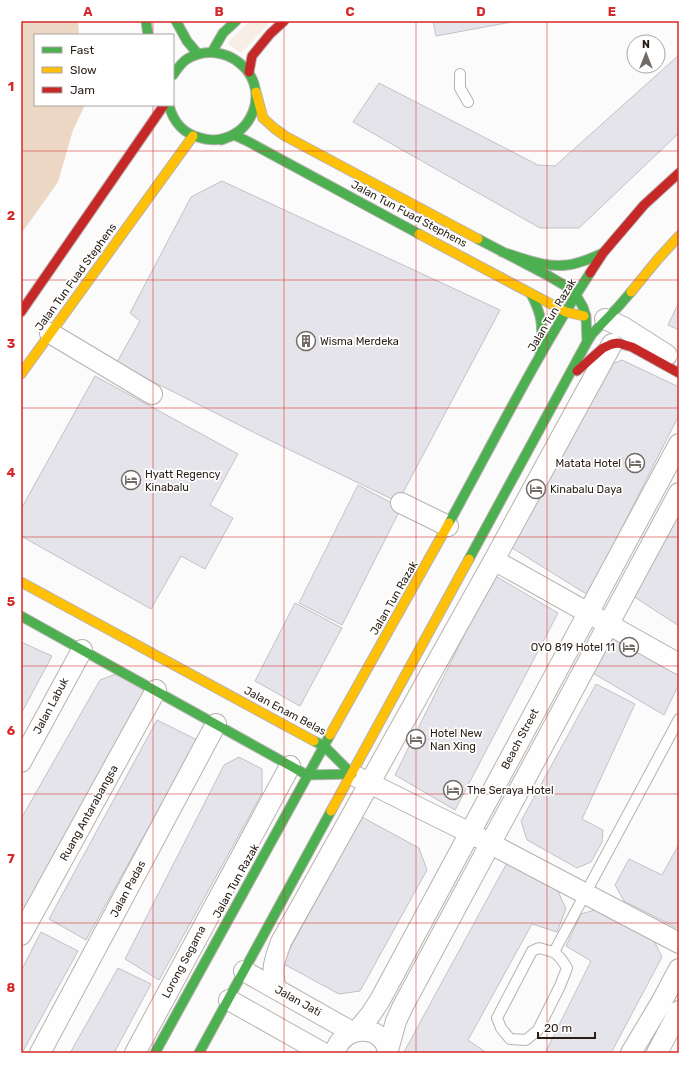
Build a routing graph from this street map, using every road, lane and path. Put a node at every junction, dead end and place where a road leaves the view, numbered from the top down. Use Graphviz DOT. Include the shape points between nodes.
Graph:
graph roads {
  1 [pos="146,21"];
  2 [pos="176,21"];
  3 [pos="236,21"];
  4 [pos="284,21"];
  5 [pos="148,34"];
  6 [pos="212,52"];
  7 [pos="198,54"];
  8 [pos="249,72"];
  9 [pos="174,73"];
  10 [pos="460,74"];
  11 [pos="256,92"];
  12 [pos="468,102"];
  13 [pos="163,106"];
  14 [pos="168,106"];
  15 [pos="193,136"];
  16 [pos="221,140"];
  17 [pos="679,173"];
  18 [pos="679,236"];
  19 [pos="502,252"];
  20 [pos="604,253"];
  21 [pos="531,294"];
  22 [pos="576,295"];
  23 [pos="21,312"];
  24 [pos="566,312"];
  25 [pos="596,318"];
  26 [pos="50,333"];
  27 [pos="587,342"];
  28 [pos="612,344"];
  29 [pos="539,359"];
  30 [pos="679,362"];
  31 [pos="679,373"];
  32 [pos="21,374"];
  33 [pos="564,384"];
  34 [pos="152,394"];
  35 [pos="679,444"];
  36 [pos="679,493"];
  37 [pos="401,503"];
  38 [pos="448,526"];
  39 [pos="494,560"];
  40 [pos="21,582"];
  41 [pos="588,613"];
  42 [pos="21,616"];
  43 [pos="608,624"];
  44 [pos="82,650"];
  45 [pos="679,664"];
  46 [pos="156,690"];
  47 [pos="679,719"];
  48 [pos="216,724"];
  49 [pos="324,746"];
  50 [pos="21,762"];
  51 [pos="299,770"];
  52 [pos="352,774"];
  53 [pos="369,783"];
  54 [pos="470,833"];
  55 [pos="490,844"];
  56 [pos="585,894"];
  57 [pos="21,935"];
  58 [pos="679,943"];
  59 [pos="554,952"];
  60 [pos="679,969"];
  61 [pos="244,971"];
  62 [pos="276,989"];
  63 [pos="229,1000"];
  64 [pos="679,1011"];
  65 [pos="355,1031"];
  66 [pos="388,1051"];
  67 [pos="40,1053"];
  68 [pos="135,1053"];
  69 [pos="155,1053"];
  70 [pos="200,1053"];
  71 [pos="323,1053"];
  72 [pos="335,1053"];
  73 [pos="631,1053"];
  74 [pos="657,1053"];
  1 -- 5 [label="main road"];
  2 -- 7 [label="main road"];
  3 -- 6 [label="main road" via="223,33"];
  4 -- 8 [label="main road" via="252,56"];
  6 -- 7 [label="main road"];
  6 -- 8 [label="main road" via="227,54 239,61"];
  7 -- 9 [label="main road" via="187,59"];
  8 -- 11 [label="main road, Jalan Tun Fuad Stephens"];
  10 -- 12 [label="lane" via="460,88"];
  11 -- 16 [label="main road" via="251,117 243,128"];
  11 -- 19 [label="main road, Jalan Tun Fuad Stephens" via="263,118 285,136"];
  13 -- 23 [label="main road"];
  14 -- 15 [label="main road" via="175,121"];
  15 -- 16 [label="main road, Jalan Tun Fuad Stephens" via="206,140"];
  15 -- 26 [label="main road, Jalan Tun Fuad Stephens"];
  16 -- 21 [label="main road, Jalan Tun Fuad Stephens" via="234,135 247,141"];
  17 -- 20 [label="main road, Jalan Tun Razak" via="644,206"];
  18 -- 25 [label="main road" via="618,307"];
  19 -- 20 [label="main road" via="553,265 568,265"];
  19 -- 22 [label="main road, Jalan Tun Fuad Stephens" via="547,275"];
  20 -- 22 [label="main road, Jalan Tun Razak"];
  21 -- 24 [label="main road, Jalan Tun Fuad Stephens"];
  21 -- 29 [label="main road" via="542,318"];
  22 -- 24 [label="main road, Jalan Tun Razak"];
  22 -- 25 [label="main road, Jalan Tun Fuad Stephens" via="583,307"];
  24 -- 25 [label="main road, Jalan Tun Fuad Stephens"];
  24 -- 29 [label="main road, Jalan Tun Razak"];
  25 -- 27 [label="main road, Jalan Tun Fuad Stephens"];
  25 -- 27 [label="main road"];
  25 -- 30 [label="street" via="623,327"];
  26 -- 32 [label="main road, Jalan Tun Fuad Stephens"];
  26 -- 34 [label="street"];
  27 -- 33 [label="main road"];
  28 -- 31 [label="main road" via="625,344 635,348"];
  28 -- 33 [label="main road" via="596,354"];
  28 -- 39 [label="street"];
  29 -- 38 [label="main road, Jalan Tun Razak"];
  33 -- 52 [label="main road"];
  35 -- 41 [label="street, Beach Street"];
  36 -- 43 [label="street"];
  37 -- 38 [label="street"];
  38 -- 49 [label="main road, Jalan Tun Razak"];
  39 -- 41 [label="street"];
  39 -- 53 [label="street"];
  40 -- 49 [label="main road, Jalan Enam Belas"];
  41 -- 43 [label="street"];
  41 -- 54 [label="street, Beach Street"];
  42 -- 44 [label="main road"];
  43 -- 45 [label="street"];
  43 -- 55 [label="street"];
  44 -- 46 [label="main road"];
  44 -- 50 [label="street, Jalan Labuk"];
  46 -- 48 [label="main road"];
  46 -- 57 [label="street, Ruang Antarabangsa"];
  47 -- 56 [label="lane"];
  48 -- 51 [label="main road"];
  48 -- 67 [label="street, Jalan Padas"];
  49 -- 51 [label="main road, Jalan Tun Razak"];
  49 -- 52 [label="main road, Jalan Enam Belas"];
  51 -- 52 [label="main road"];
  51 -- 68 [label="street, Lorong Segama"];
  51 -- 69 [label="main road, Jalan Tun Razak"];
  52 -- 53 [label="street"];
  52 -- 61 [label="main road"];
  53 -- 54 [label="street"];
  53 -- 62 [label="street" via="281,942 273,966"];
  54 -- 55 [label="street"];
  54 -- 65 [label="street, Beach Street" via="380,1000"];
  55 -- 56 [label="street"];
  55 -- 66 [label="street" via="403,1006"];
  56 -- 58 [label="street"];
  56 -- 59 [label="lane"];
  59 -- 59 [label="lane" via="567,968 538,1030 526,1040 510,1039 497,1018 532,951 539,948"];
  60 -- 73 [label="street"];
  61 -- 62 [label="street, Jalan Jati"];
  61 -- 63 [label="main road"];
  62 -- 65 [label="street, Jalan Jati"];
  63 -- 70 [label="main road"];
  63 -- 71 [label="street"];
  64 -- 74 [label="street"];
  65 -- 66 [label="street, Jalan Jati" via="365,1030 374,1033 384,1042"];
  65 -- 72 [label="street, Beach Street" via="345,1036"];
}
